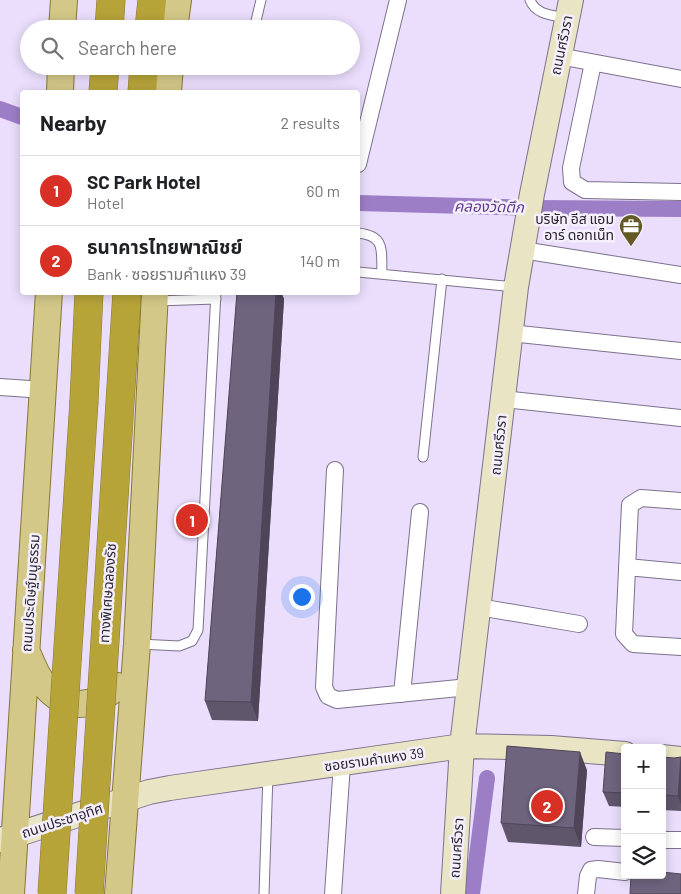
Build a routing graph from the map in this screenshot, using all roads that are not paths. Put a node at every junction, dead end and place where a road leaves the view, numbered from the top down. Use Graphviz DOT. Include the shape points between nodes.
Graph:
graph roads {
  1 [pos="64,0"];
  2 [pos="111,0"];
  3 [pos="152,0"];
  4 [pos="178,0"];
  5 [pos="261,0"];
  6 [pos="398,0"];
  7 [pos="530,0"];
  8 [pos="569,9"];
  9 [pos="63,20"];
  10 [pos="109,20"];
  11 [pos="150,20"];
  12 [pos="175,20"];
  13 [pos="256,20"];
  14 [pos="559,56"];
  15 [pos="593,63"];
  16 [pos="61,75"];
  17 [pos="104,75"];
  18 [pos="143,75"];
  19 [pos="169,75"];
  20 [pos="681,78"];
  21 [pos="60,90"];
  22 [pos="102,90"];
  23 [pos="142,90"];
  24 [pos="168,90"];
  25 [pos="360,156"];
  26 [pos="681,192"];
  27 [pos="360,233"];
  28 [pos="522,250"];
  29 [pos="360,272"];
  30 [pos="382,274"];
  31 [pos="681,275"];
  32 [pos="442,279"];
  33 [pos="516,287"];
  34 [pos="49,295"];
  35 [pos="89,295"];
  36 [pos="127,295"];
  37 [pos="216,296"];
  38 [pos="154,297"];
  39 [pos="510,333"];
  40 [pos="681,350"];
  41 [pos="0,387"];
  42 [pos="44,390"];
  43 [pos="503,400"];
  44 [pos="681,418"];
  45 [pos="423,457"];
  46 [pos="335,470"];
  47 [pos="681,502"];
  48 [pos="420,512"];
  49 [pos="627,567"];
  50 [pos="681,572"];
  51 [pos="479,607"];
  52 [pos="579,624"];
  53 [pos="137,647"];
  54 [pos="681,647"];
  55 [pos="26,650"];
  56 [pos="469,687"];
  57 [pos="402,694"];
  58 [pos="462,746"];
  59 [pos="621,754"];
  60 [pos="666,757"];
  61 [pos="681,758"];
  62 [pos="342,764"];
  63 [pos="268,774"];
  64 [pos="125,800"];
  65 [pos="594,837"];
  66 [pos="7,838"];
  67 [pos="621,838"];
  68 [pos="666,840"];
  69 [pos="681,840"];
  70 [pos="621,872"];
  71 [pos="11,894"];
  72 [pos="52,894"];
  73 [pos="89,894"];
  74 [pos="118,894"];
  75 [pos="264,894"];
  76 [pos="333,894"];
  77 [pos="453,894"];
  78 [pos="586,894"];
  1 -- 9 [label="main road"];
  2 -- 10 [label="highway"];
  3 -- 11 [label="highway"];
  4 -- 12 [label="main road"];
  5 -- 13 [label="lane"];
  6 -- 25 [label="street"];
  7 -- 8 [label="lane" via="542,12"];
  8 -- 14 [label="street, ถนนศรีวรา"];
  14 -- 15 [label="street"];
  14 -- 28 [label="street, ถนนศรีวรา"];
  15 -- 20 [label="street"];
  15 -- 26 [label="street" via="571,168 572,182 585,190"];
  16 -- 21 [label="main road"];
  17 -- 22 [label="highway"];
  18 -- 23 [label="highway"];
  19 -- 24 [label="main road"];
  27 -- 30 [label="lane" via="371,234 378,241"];
  28 -- 31 [label="street"];
  28 -- 33 [label="street, ถนนศรีวรา"];
  29 -- 30 [label="lane"];
  30 -- 32 [label="lane"];
  32 -- 33 [label="lane"];
  32 -- 45 [label="lane"];
  33 -- 39 [label="street, ถนนศรีวรา"];
  34 -- 42 [label="main road, ถนนประดิษฐ์มนูธรรม"];
  35 -- 72 [label="highway, bridge"];
  36 -- 73 [label="highway, ทางพิเศษฉลองรัช, bridge"];
  37 -- 38 [label="lane"];
  37 -- 53 [label="lane" via="198,630 192,641 179,646"];
  38 -- 53 [label="main road"];
  39 -- 40 [label="street"];
  39 -- 43 [label="street, ถนนศรีวรา"];
  41 -- 42 [label="street"];
  42 -- 55 [label="main road, ถนนประดิษฐ์มนูธรรม"];
  43 -- 44 [label="street"];
  43 -- 51 [label="street, ถนนศรีวรา"];
  46 -- 57 [label="street" via="324,687 328,696 337,700"];
  47 -- 49 [label="street" via="641,498 630,505"];
  48 -- 57 [label="street"];
  49 -- 50 [label="street"];
  49 -- 54 [label="street" via="624,634 634,644"];
  51 -- 52 [label="street"];
  51 -- 56 [label="street, ถนนศรีวรา"];
  53 -- 55 [label="main road" via="119,684 109,694 84,705 52,694 42,682"];
  53 -- 64 [label="main road"];
  55 -- 66 [label="main road, ถนนประดิษฐ์มนูธรรม"];
  56 -- 57 [label="street"];
  56 -- 58 [label="street, ถนนศรีวรา"];
  58 -- 59 [label="street, ซอยรามคำแหง 39"];
  58 -- 62 [label="street, ซอยรามคำแหง 39"];
  58 -- 77 [label="street, ถนนศรีวรา"];
  60 -- 61 [label="street"];
  62 -- 63 [label="street, ซอยรามคำแหง 39"];
  62 -- 76 [label="street"];
  63 -- 64 [label="street, ซอยรามคำแหง 39" via="170,788"];
  63 -- 75 [label="lane"];
  64 -- 66 [label="street, ถนนประชาอุทิศ"];
  64 -- 74 [label="main road"];
  65 -- 67 [label="street"];
  66 -- 71 [label="main road, ถนนประดิษฐ์มนูธรรม"];
  68 -- 69 [label="street"];
  70 -- 78 [label="street" via="591,870"];
}
